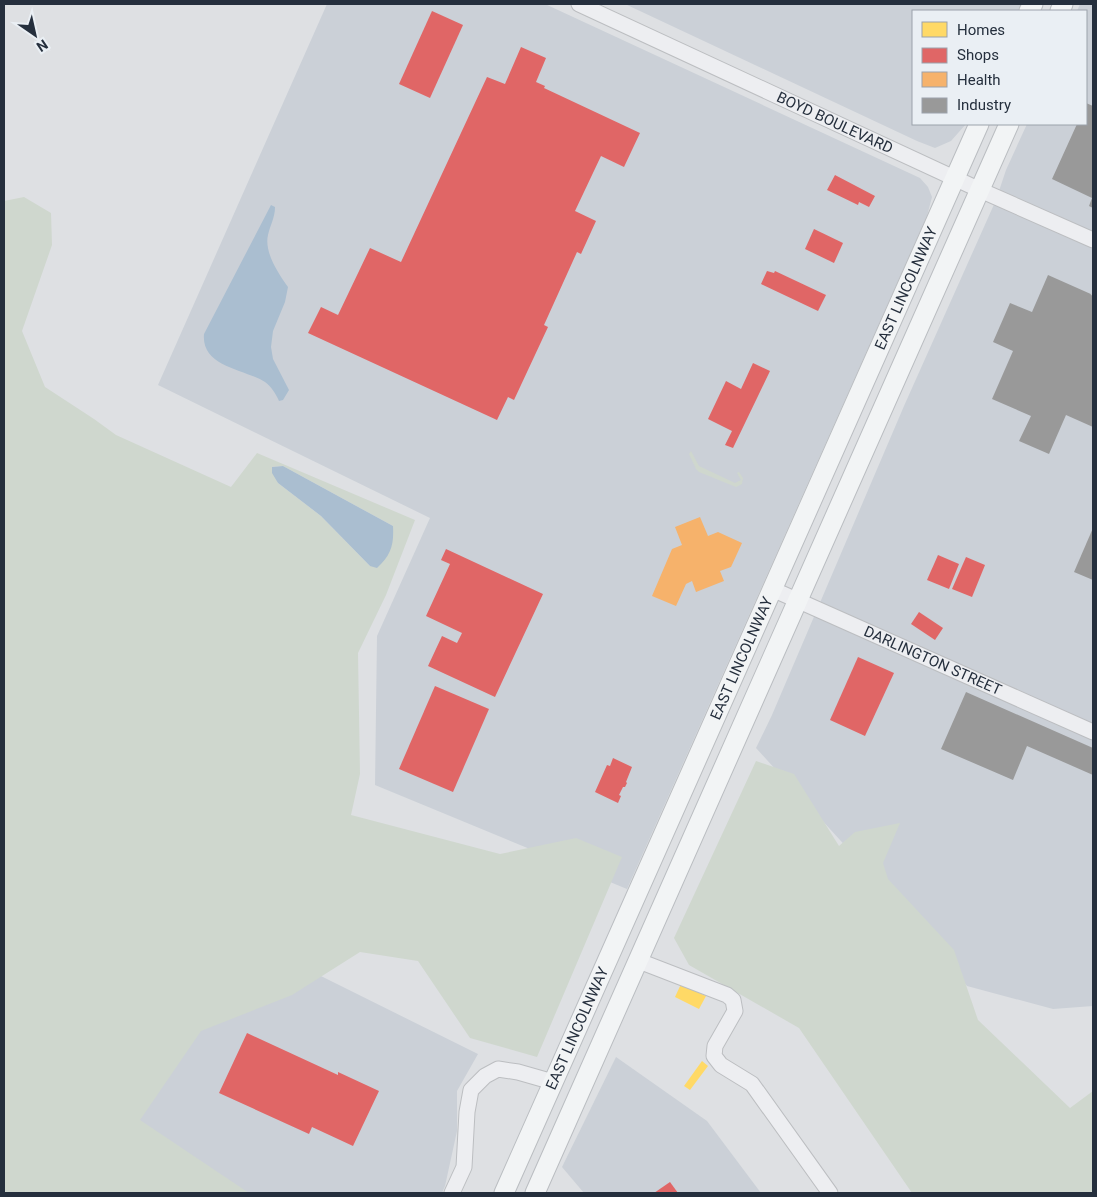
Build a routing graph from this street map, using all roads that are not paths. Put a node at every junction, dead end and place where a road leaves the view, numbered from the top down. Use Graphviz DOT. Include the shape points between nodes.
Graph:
graph roads {
  1 [pos="579,4"];
  2 [pos="979,125"];
  3 [pos="1010,125"];
  4 [pos="955,178"];
  5 [pos="980,190"];
  6 [pos="1093,240"];
  7 [pos="839,439"];
  8 [pos="865,450"];
  9 [pos="772,589"];
  10 [pos="799,601"];
  11 [pos="1093,732"];
  12 [pos="639,961"];
  13 [pos="553,1082"];
  14 [pos="580,1092"];
  15 [pos="452,1193"];
  16 [pos="504,1193"];
  17 [pos="536,1193"];
  18 [pos="830,1193"];
  1 -- 4 [label="street, BOYD BOULEVARD"];
  2 -- 4 [label="main road, EAST LINCOLNWAY"];
  3 -- 5 [label="main road, EAST LINCOLNWAY"];
  4 -- 5 [label="street, BOYD BOULEVARD"];
  4 -- 7 [label="main road, EAST LINCOLNWAY"];
  5 -- 6 [label="street, BOYD BOULEVARD"];
  5 -- 8 [label="main road, EAST LINCOLNWAY"];
  7 -- 8 [label="main road"];
  7 -- 9 [label="main road, EAST LINCOLNWAY"];
  8 -- 10 [label="main road, EAST LINCOLNWAY"];
  9 -- 10 [label="street, DARLINGTON STREET"];
  9 -- 13 [label="main road, EAST LINCOLNWAY"];
  10 -- 11 [label="street, DARLINGTON STREET"];
  10 -- 12 [label="main road, EAST LINCOLNWAY"];
  12 -- 14 [label="main road, EAST LINCOLNWAY"];
  12 -- 18 [label="street" via="733,1000 735,1011 715,1046 714,1056 720,1065 752,1084"];
  13 -- 14 [label="main road"];
  13 -- 15 [label="street" via="498,1069 471,1090 464,1167"];
  13 -- 16 [label="main road, EAST LINCOLNWAY"];
  14 -- 17 [label="main road, EAST LINCOLNWAY"];
}
